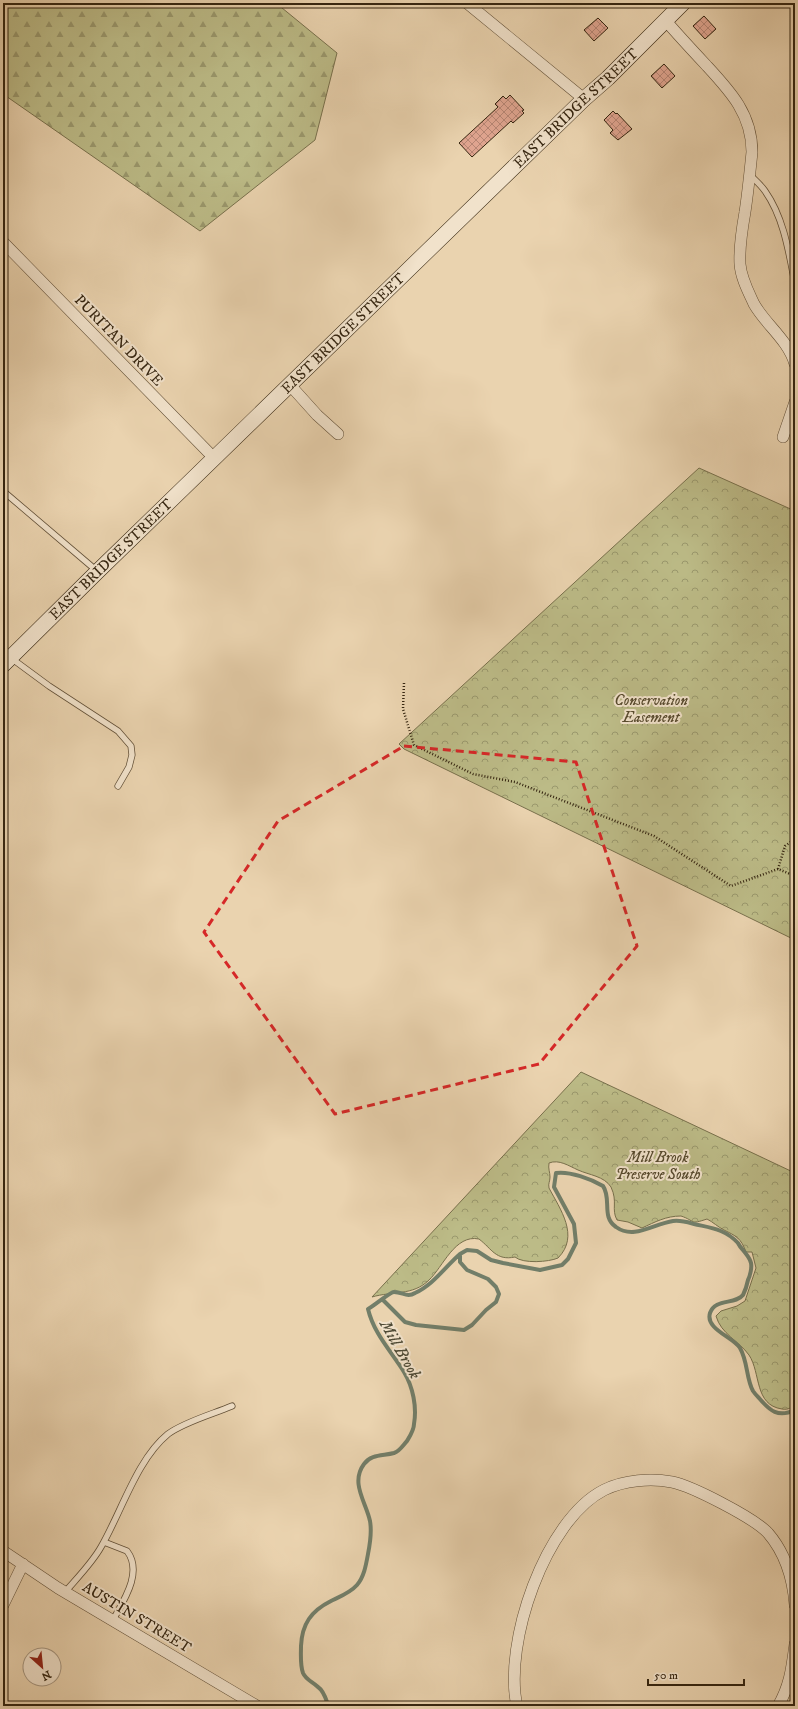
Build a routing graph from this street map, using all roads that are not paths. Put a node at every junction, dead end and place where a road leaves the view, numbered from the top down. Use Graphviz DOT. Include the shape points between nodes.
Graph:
graph roads {
  1 [pos="467,3"];
  2 [pos="683,3"];
  3 [pos="666,21"];
  4 [pos="584,99"];
  5 [pos="750,175"];
  6 [pos="3,242"];
  7 [pos="795,284"];
  8 [pos="795,364"];
  9 [pos="290,385"];
  10 [pos="795,402"];
  11 [pos="338,434"];
  12 [pos="783,437"];
  13 [pos="214,458"];
  14 [pos="3,491"];
  15 [pos="97,572"];
  16 [pos="7,662"];
  17 [pos="118,786"];
  18 [pos="232,1406"];
  19 [pos="104,1542"];
  20 [pos="3,1551"];
  21 [pos="23,1564"];
  22 [pos="65,1592"];
  23 [pos="3,1605"];
  24 [pos="795,1605"];
  25 [pos="113,1620"];
  26 [pos="795,1644"];
  27 [pos="257,1706"];
  28 [pos="517,1706"];
  29 [pos="778,1706"];
  1 -- 4 [label="street"];
  2 -- 3 [label="street, EAST BRIDGE STREET"];
  3 -- 4 [label="street, EAST BRIDGE STREET"];
  3 -- 5 [label="street" via="733,94 752,138"];
  4 -- 9 [label="street, EAST BRIDGE STREET"];
  5 -- 7 [label="lane" via="765,191 780,219 789,249"];
  5 -- 8 [label="street" via="741,235 740,264 743,278 756,306 792,355"];
  6 -- 13 [label="street, PURITAN DRIVE"];
  9 -- 11 [label="street"];
  9 -- 13 [label="street, EAST BRIDGE STREET"];
  10 -- 12 [label="street"];
  13 -- 15 [label="street, EAST BRIDGE STREET"];
  14 -- 15 [label="lane"];
  15 -- 16 [label="street, EAST BRIDGE STREET"];
  16 -- 17 [label="lane" via="118,731 131,746 132,755 129,767"];
  18 -- 19 [label="lane" via="178,1428 157,1445 128,1492"];
  19 -- 22 [label="lane"];
  19 -- 25 [label="lane" via="127,1551 134,1567 126,1596"];
  20 -- 21 [label="street, AUSTIN STREET"];
  21 -- 22 [label="street, AUSTIN STREET"];
  21 -- 23 [label="street"];
  22 -- 25 [label="street, AUSTIN STREET"];
  24 -- 28 [label="street" via="793,1585 785,1557 767,1532 744,1515 674,1482 650,1480 605,1489 586,1501 570,1519 548,1554 535,1582 524,1611 515,1654 514,1681"];
  25 -- 27 [label="street, AUSTIN STREET"];
  26 -- 29 [label="street" via="786,1692"];
}
